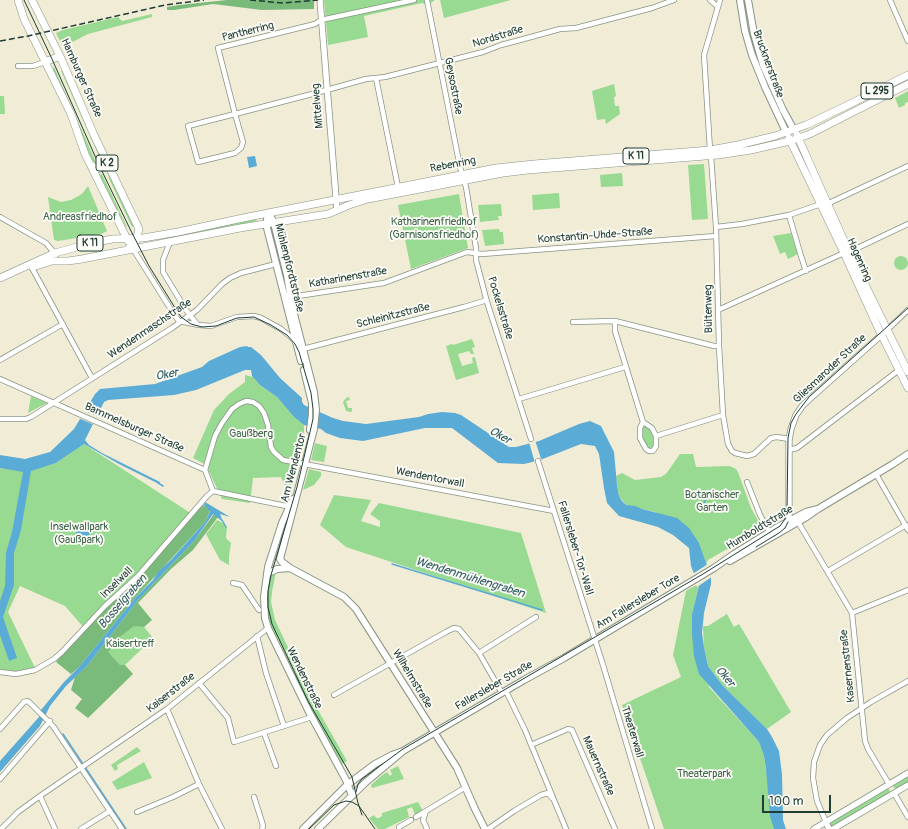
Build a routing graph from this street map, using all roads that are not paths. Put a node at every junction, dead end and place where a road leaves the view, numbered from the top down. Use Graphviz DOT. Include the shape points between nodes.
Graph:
graph roads {
  1 [pos="18,0"];
  2 [pos="32,0"];
  3 [pos="320,0"];
  4 [pos="414,0"];
  5 [pos="427,0"];
  6 [pos="674,0"];
  7 [pos="710,0"];
  8 [pos="720,0"];
  9 [pos="740,0"];
  10 [pos="748,0"];
  11 [pos="890,0"];
  12 [pos="718,7"];
  13 [pos="321,20"];
  14 [pos="908,41"];
  15 [pos="60,56"];
  16 [pos="45,62"];
  17 [pos="440,63"];
  18 [pos="18,66"];
  19 [pos="908,75"];
  20 [pos="376,78"];
  21 [pos="908,84"];
  22 [pos="327,90"];
  23 [pos="235,114"];
  24 [pos="794,130"];
  25 [pos="786,132"];
  26 [pos="799,138"];
  27 [pos="790,141"];
  28 [pos="710,153"];
  29 [pos="89,164"];
  30 [pos="109,166"];
  31 [pos="908,166"];
  32 [pos="463,178"];
  33 [pos="398,187"];
  34 [pos="336,200"];
  35 [pos="824,204"];
  36 [pos="337,210"];
  37 [pos="269,213"];
  38 [pos="789,215"];
  39 [pos="0,217"];
  40 [pos="270,224"];
  41 [pos="908,224"];
  42 [pos="716,227"];
  43 [pos="139,229"];
  44 [pos="716,236"];
  45 [pos="152,237"];
  46 [pos="126,238"];
  47 [pos="137,238"];
  48 [pos="170,242"];
  49 [pos="146,244"];
  50 [pos="132,248"];
  51 [pos="476,252"];
  52 [pos="847,252"];
  53 [pos="56,257"];
  54 [pos="276,264"];
  55 [pos="32,268"];
  56 [pos="806,271"];
  57 [pos="0,278"];
  58 [pos="0,283"];
  59 [pos="291,297"];
  60 [pos="486,299"];
  61 [pos="718,310"];
  62 [pos="908,310"];
  63 [pos="190,315"];
  64 [pos="181,321"];
  65 [pos="615,321"];
  66 [pos="573,322"];
  67 [pos="63,324"];
  68 [pos="199,325"];
  69 [pos="888,330"];
  70 [pos="881,335"];
  71 [pos="297,344"];
  72 [pos="719,346"];
  73 [pos="303,349"];
  74 [pos="0,360"];
  75 [pos="625,367"];
  76 [pos="905,367"];
  77 [pos="92,378"];
  78 [pos="0,379"];
  79 [pos="908,388"];
  80 [pos="519,399"];
  81 [pos="55,403"];
  82 [pos="314,409"];
  83 [pos="723,415"];
  84 [pos="0,419"];
  85 [pos="643,422"];
  86 [pos="312,429"];
  87 [pos="656,436"];
  88 [pos="531,439"];
  89 [pos="789,439"];
  90 [pos="789,450"];
  91 [pos="908,454"];
  92 [pos="538,461"];
  93 [pos="303,464"];
  94 [pos="205,470"];
  95 [pos="876,474"];
  96 [pos="747,482"];
  97 [pos="213,491"];
  98 [pos="291,508"];
  99 [pos="554,511"];
  100 [pos="797,520"];
  101 [pos="789,524"];
  102 [pos="906,525"];
  103 [pos="908,530"];
  104 [pos="771,535"];
  105 [pos="290,568"];
  106 [pos="828,571"];
  107 [pos="267,574"];
  108 [pos="692,582"];
  109 [pos="234,583"];
  110 [pos="908,590"];
  111 [pos="259,610"];
  112 [pos="852,614"];
  113 [pos="536,617"];
  114 [pos="268,628"];
  115 [pos="257,636"];
  116 [pos="594,640"];
  117 [pos="479,653"];
  118 [pos="391,663"];
  119 [pos="0,672"];
  120 [pos="908,682"];
  121 [pos="199,683"];
  122 [pos="504,692"];
  123 [pos="334,695"];
  124 [pos="863,708"];
  125 [pos="167,709"];
  126 [pos="312,717"];
  127 [pos="50,722"];
  128 [pos="284,726"];
  129 [pos="0,729"];
  130 [pos="434,732"];
  131 [pos="264,733"];
  132 [pos="531,745"];
  133 [pos="404,751"];
  134 [pos="83,766"];
  135 [pos="276,766"];
  136 [pos="908,773"];
  137 [pos="0,779"];
  138 [pos="199,784"];
  139 [pos="348,784"];
  140 [pos="889,784"];
  141 [pos="908,785"];
  142 [pos="466,787"];
  143 [pos="894,793"];
  144 [pos="40,796"];
  145 [pos="352,796"];
  146 [pos="254,798"];
  147 [pos="554,800"];
  148 [pos="110,811"];
  149 [pos="426,811"];
  150 [pos="137,812"];
  151 [pos="416,817"];
  152 [pos="908,817"];
  153 [pos="411,820"];
  154 [pos="826,822"];
  155 [pos="399,827"];
  156 [pos="1,829"];
  157 [pos="55,829"];
  158 [pos="81,829"];
  159 [pos="122,829"];
  160 [pos="222,829"];
  161 [pos="262,829"];
  162 [pos="303,829"];
  163 [pos="318,829"];
  164 [pos="427,829"];
  165 [pos="485,829"];
  166 [pos="488,829"];
  167 [pos="566,829"];
  168 [pos="615,829"];
  169 [pos="652,829"];
  170 [pos="814,829"];
  171 [pos="829,829"];
  172 [pos="833,829"];
  1 -- 16 [label="main road, K 2" via="24,19"];
  2 -- 15 [label="main road, Hamburger Straße / K 2"];
  3 -- 13 [label="street, Mittelweg"];
  4 -- 13 [label="street"];
  5 -- 17 [label="street, Geysostraße"];
  6 -- 17 [label="street, Nordstraße"];
  7 -- 12 [label="street"];
  8 -- 12 [label="street, Bültenweg"];
  9 -- 25 [label="main road, Brucknerstraße" via="752,55"];
  10 -- 24 [label="main road, Brucknerstraße" via="751,24 763,65"];
  11 -- 14 [label="street"];
  12 -- 28 [label="street, Bültenweg" via="704,55"];
  13 -- 22 [label="street, Mittelweg"];
  13 -- 23 [label="street, Pantherring" via="315,24 218,48"];
  15 -- 16 [label="main road"];
  15 -- 30 [label="main road, Hamburger Straße / K 2"];
  16 -- 18 [label="street" via="33,66"];
  16 -- 29 [label="main road, K 2" via="71,114"];
  17 -- 20 [label="street, Nordstraße"];
  17 -- 32 [label="street, Geysostraße"];
  19 -- 24 [label="main road, L 295"];
  20 -- 22 [label="street, Nordstraße"];
  20 -- 33 [label="street"];
  21 -- 26 [label="main road, L 295"];
  22 -- 23 [label="street"];
  22 -- 34 [label="street, Mittelweg"];
  23 -- 23 [label="street" via="243,142 241,148 235,153 198,162 188,126"];
  24 -- 25 [label="main road, K 11"];
  24 -- 26 [label="main road, Hagenring"];
  25 -- 27 [label="main road, Hagenring"];
  25 -- 28 [label="main road, Rebenring / K 11"];
  26 -- 27 [label="main road, L 295"];
  26 -- 35 [label="main road, Hagenring"];
  27 -- 28 [label="main road, Rebenring / K 11" via="751,150"];
  27 -- 35 [label="main road, Hagenring"];
  28 -- 32 [label="main road, Rebenring / K 11" via="534,164 496,168"];
  28 -- 42 [label="street, Bültenweg"];
  29 -- 30 [label="main road" via="97,169"];
  29 -- 46 [label="main road, K 2"];
  30 -- 43 [label="main road, Hamburger Straße / K 2"];
  31 -- 35 [label="street"];
  32 -- 33 [label="main road, Rebenring / K 11"];
  32 -- 36 [label="main road, Rebenring / K 11" via="368,199"];
  32 -- 51 [label="street, Pockelsstraße"];
  33 -- 34 [label="main road, Rebenring / K 11"];
  34 -- 36 [label="street, Mittelweg"];
  34 -- 37 [label="main road, Rebenring / K 11"];
  35 -- 38 [label="street"];
  35 -- 52 [label="main road, Hagenring"];
  36 -- 40 [label="main road, Rebenring / K 11" via="323,215"];
  37 -- 40 [label="main road, Mühlenpfordtstraße"];
  37 -- 45 [label="main road, Rebenring / K 11"];
  38 -- 42 [label="street"];
  38 -- 56 [label="street"];
  39 -- 53 [label="street" via="46,243"];
  40 -- 48 [label="main road, Rebenring / K 11"];
  40 -- 54 [label="main road, Mühlenpfordtstraße"];
  40 -- 59 [label="main road, Mühlenpfordtstraße" via="288,275"];
  41 -- 52 [label="street"];
  42 -- 44 [label="street, Bültenweg"];
  43 -- 45 [label="main road"];
  43 -- 47 [label="main road"];
  44 -- 51 [label="street, Konstantin-Uhde-Straße" via="482,254"];
  44 -- 61 [label="street, Bültenweg"];
  45 -- 47 [label="main road, Rebenring / K 11"];
  45 -- 49 [label="main road, K 11"];
  46 -- 47 [label="main road, Rebenring / K 11"];
  46 -- 50 [label="main road, K 2"];
  46 -- 53 [label="main road, K 11" via="88,244"];
  47 -- 50 [label="main road"];
  48 -- 49 [label="main road, Rebenring / K 11"];
  48 -- 63 [label="street" via="163,260 163,272"];
  49 -- 50 [label="main road, Rebenring / K 11"];
  50 -- 53 [label="main road, K 11" via="74,260"];
  50 -- 64 [label="street" via="174,316"];
  51 -- 59 [label="street, Katharinenstraße" via="467,252 384,283"];
  51 -- 60 [label="street, Pockelsstraße"];
  52 -- 56 [label="street"];
  52 -- 69 [label="main road, Hagenring"];
  52 -- 70 [label="main road, Hagenring"];
  53 -- 55 [label="main road, K 11"];
  53 -- 57 [label="main road, K 11"];
  54 -- 63 [label="street, Wendenmaschstraße" via="230,278"];
  54 -- 71 [label="main road, Mühlenpfordtstraße"];
  55 -- 58 [label="main road, K 11"];
  55 -- 67 [label="street"];
  56 -- 61 [label="street"];
  59 -- 73 [label="main road, Mühlenpfordtstraße"];
  60 -- 73 [label="street, Schleinitzstraße"];
  60 -- 80 [label="street, Pockelsstraße"];
  61 -- 72 [label="street, Bültenweg"];
  62 -- 69 [label="street, Gliesmaroder Straße"];
  63 -- 64 [label="street, Wendenmaschstraße"];
  63 -- 68 [label="street"];
  64 -- 68 [label="street"];
  64 -- 77 [label="street, Wendenmaschstraße"];
  65 -- 66 [label="street"];
  65 -- 72 [label="street"];
  65 -- 75 [label="street" via="615,331"];
  67 -- 74 [label="street"];
  67 -- 77 [label="street"];
  68 -- 71 [label="street" via="211,326 237,317 254,316 272,323"];
  69 -- 70 [label="street, Gliesmaroder Straße"];
  69 -- 76 [label="main road, Hagenring"];
  70 -- 76 [label="main road, Hagenring"];
  70 -- 89 [label="street, Gliesmaroder Straße" via="803,405 793,421"];
  71 -- 82 [label="main road, Mühlenpfordtstraße"];
  72 -- 83 [label="street, Bültenweg"];
  73 -- 82 [label="main road, Mühlenpfordtstraße" via="314,392"];
  75 -- 80 [label="street"];
  75 -- 85 [label="street"];
  76 -- 79 [label="main road, Hagenring"];
  76 -- 90 [label="street" via="797,448"];
  77 -- 81 [label="street, Wendenmaschstraße"];
  78 -- 81 [label="street, Bammelsburger Straße"];
  80 -- 88 [label="street, Pockelsstraße"];
  81 -- 84 [label="street, Wendenmaschstraße" via="28,419"];
  81 -- 94 [label="street, Bammelsburger Straße"];
  82 -- 86 [label="main road, Mühlenpfordtstraße"];
  83 -- 87 [label="street"];
  83 -- 89 [label="street, Bültenweg" via="730,448 736,454 750,456 774,437"];
  85 -- 87 [label="street" via="652,428"];
  85 -- 87 [label="street" via="639,435 648,451 655,449"];
  86 -- 93 [label="main road, Am Wendentor"];
  89 -- 90 [label="street, Gliesmaroder Straße"];
  90 -- 101 [label="street, Gliesmaroder Straße"];
  91 -- 95 [label="main road, Humboldtstraße"];
  92 -- 99 [label="street, Fallersleber-Tor-Wall"];
  93 -- 94 [label="street, Wendentorwall" via="283,460 274,452 264,413 253,402 246,402 232,410 222,423"];
  93 -- 98 [label="main road, Am Wendentor"];
  93 -- 99 [label="street, Wendentorwall"];
  94 -- 97 [label="street"];
  95 -- 100 [label="main road, Humboldtstraße"];
  95 -- 102 [label="street"];
  96 -- 104 [label="street" via="760,516"];
  97 -- 98 [label="street"];
  97 -- 119 [label="street, Inselwall" via="138,576 105,606 62,652 35,670 16,674"];
  98 -- 105 [label="main road, Am Wendentor" via="280,556 282,562"];
  98 -- 107 [label="main road, Am Wendentor" via="282,523"];
  99 -- 116 [label="street, Fallersleber-Tor-Wall"];
  100 -- 101 [label="main road, Humboldtstraße"];
  100 -- 106 [label="street, Kasernenstraße"];
  101 -- 104 [label="main road, Humboldtstraße"];
  102 -- 103 [label="street"];
  102 -- 106 [label="street"];
  104 -- 108 [label="main road, Humboldtstraße" via="737,558"];
  105 -- 107 [label="main road"];
  105 -- 118 [label="main road, Wilhelmstraße" via="350,602"];
  106 -- 112 [label="street, Kasernenstraße"];
  107 -- 114 [label="main road, Wendenstraße" via="264,604"];
  108 -- 116 [label="main road, Am Fallersleber Tore"];
  109 -- 111 [label="street" via="242,585"];
  110 -- 112 [label="street"];
  112 -- 124 [label="street, Kasernenstraße"];
  113 -- 117 [label="street"];
  114 -- 115 [label="street, Kaiserstraße"];
  114 -- 126 [label="main road, Wendenstraße"];
  115 -- 121 [label="street, Kaiserstraße"];
  115 -- 128 [label="street" via="266,673"];
  116 -- 122 [label="main road, Fallersleber Straße"];
  116 -- 169 [label="street, Theaterwall"];
  117 -- 118 [label="street" via="459,628 454,628"];
  117 -- 122 [label="street"];
  118 -- 123 [label="street"];
  118 -- 130 [label="main road, Wilhelmstraße"];
  120 -- 124 [label="street"];
  121 -- 125 [label="street, Kaiserstraße"];
  121 -- 131 [label="street" via="228,718 234,742"];
  122 -- 130 [label="main road, Fallersleber Straße"];
  122 -- 132 [label="street" via="519,716"];
  124 -- 140 [label="street, Kasernenstraße" via="866,745"];
  124 -- 154 [label="street" via="827,735 814,762 815,792"];
  125 -- 134 [label="street, Kaiserstraße"];
  125 -- 138 [label="street"];
  126 -- 128 [label="street"];
  126 -- 139 [label="main road, Wendenstraße"];
  127 -- 129 [label="street" via="26,701"];
  127 -- 134 [label="street"];
  127 -- 137 [label="street"];
  128 -- 131 [label="street"];
  130 -- 133 [label="main road, Fallersleber Straße"];
  130 -- 142 [label="main road, Wilhelmstraße"];
  131 -- 135 [label="street"];
  132 -- 147 [label="street"];
  132 -- 168 [label="street, Mauernstraße" via="568,729 572,730"];
  133 -- 139 [label="main road, Fallersleber Straße" via="382,760"];
  133 -- 145 [label="main road, Fallersleber Straße"];
  134 -- 144 [label="street, Kaiserstraße"];
  134 -- 148 [label="street"];
  136 -- 140 [label="street"];
  138 -- 150 [label="street"];
  138 -- 160 [label="street"];
  139 -- 145 [label="main road, Wendenstraße"];
  139 -- 162 [label="main road, Fallersleber Straße"];
  140 -- 143 [label="street, Kasernenstraße"];
  140 -- 154 [label="street"];
  141 -- 143 [label="street"];
  142 -- 149 [label="street"];
  142 -- 165 [label="main road, Wilhelmstraße"];
  143 -- 152 [label="street, Kasernenstraße"];
  143 -- 172 [label="street"];
  144 -- 156 [label="street, Kaiserstraße"];
  144 -- 157 [label="street"];
  145 -- 163 [label="main road, Fallersleber Straße"];
  146 -- 161 [label="street"];
  147 -- 166 [label="street" via="551,795 545,793"];
  147 -- 167 [label="street"];
  148 -- 158 [label="street"];
  148 -- 159 [label="street"];
  149 -- 151 [label="street"];
  149 -- 164 [label="street" via="423,820"];
  153 -- 155 [label="street"];
  154 -- 170 [label="street"];
  154 -- 171 [label="street"];
}
